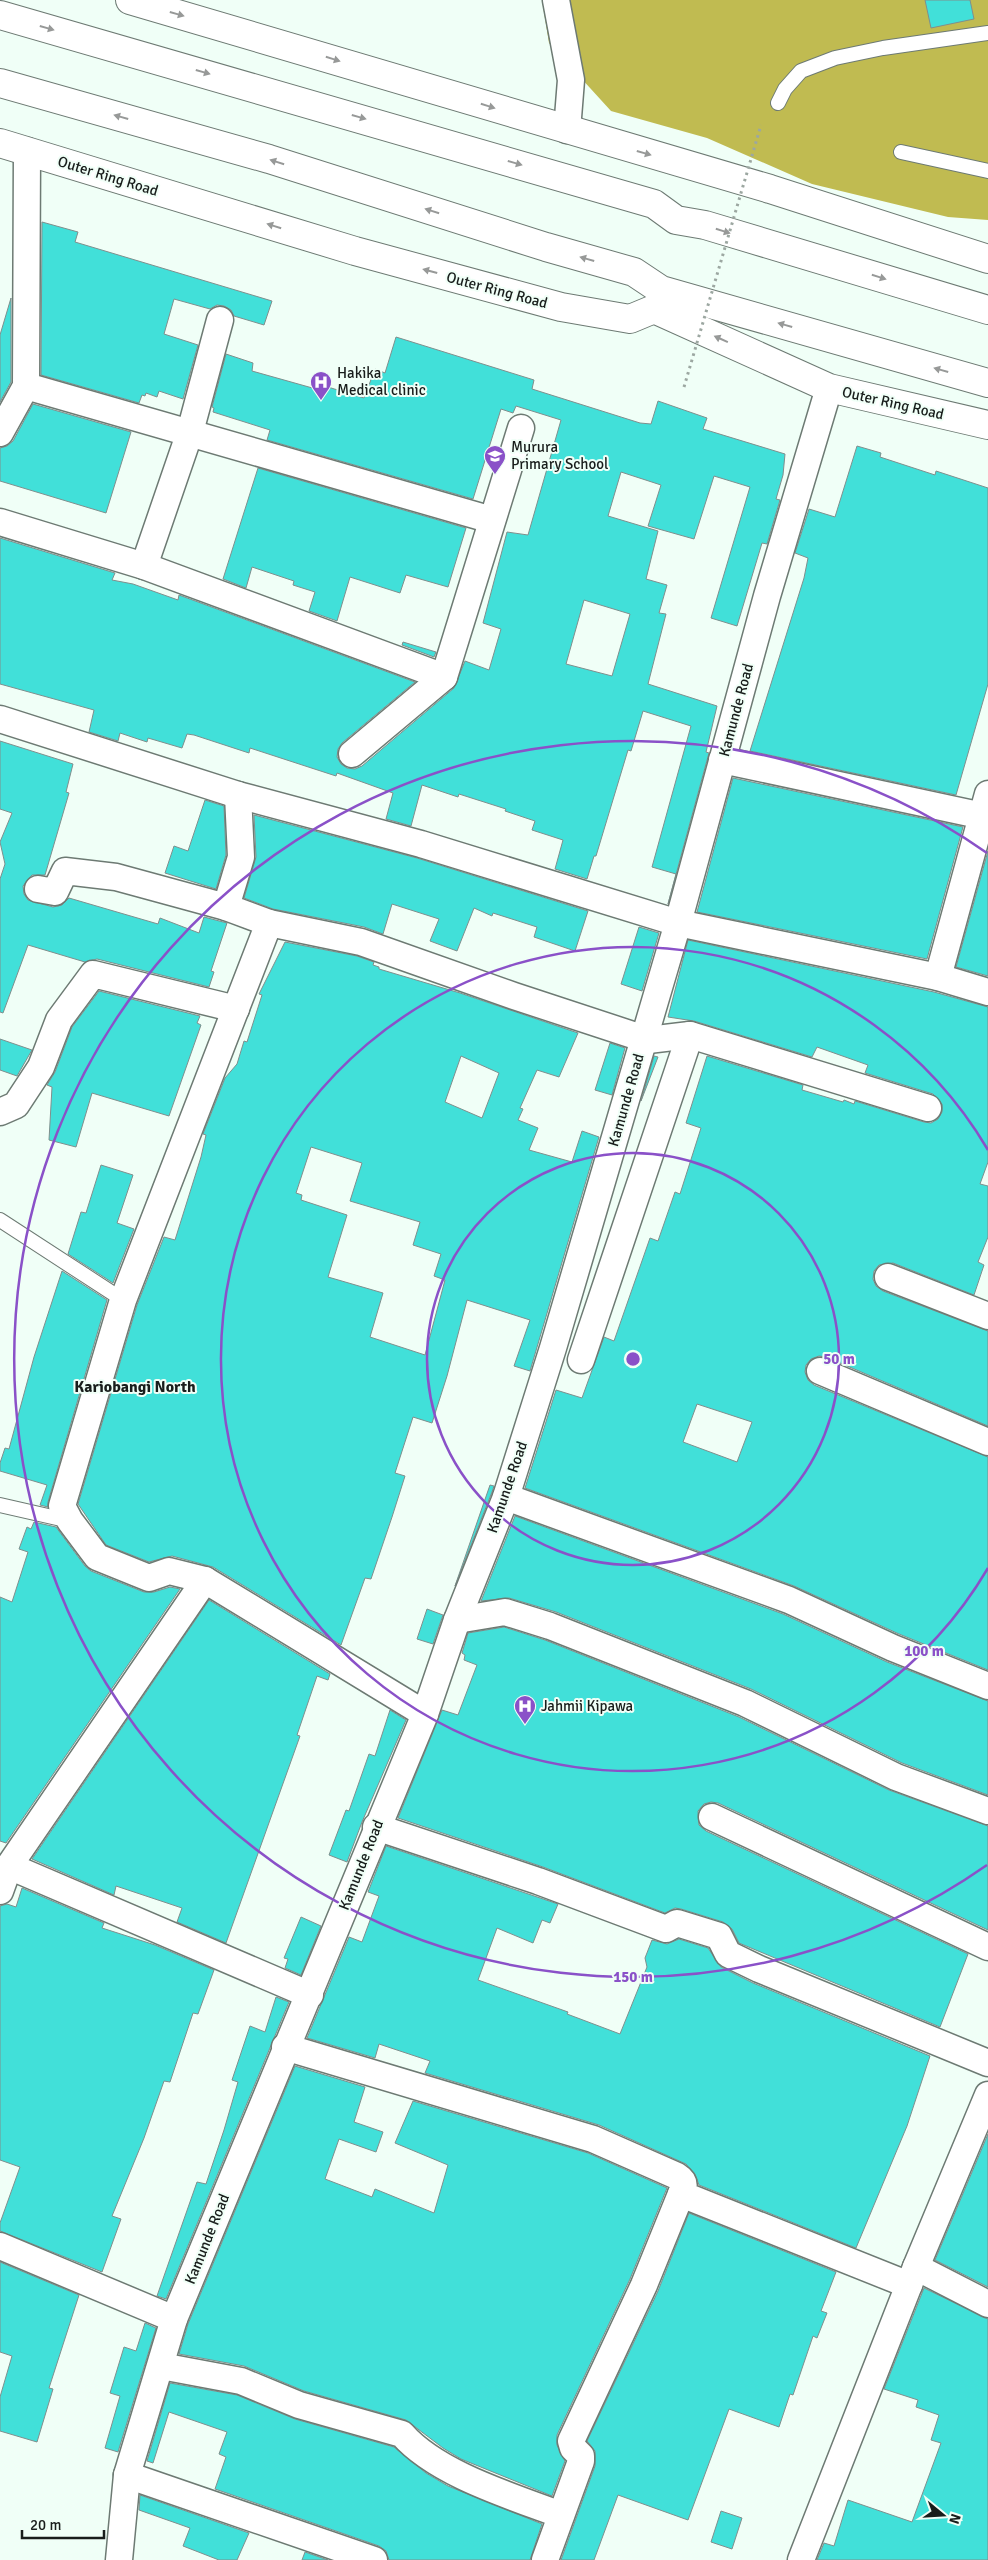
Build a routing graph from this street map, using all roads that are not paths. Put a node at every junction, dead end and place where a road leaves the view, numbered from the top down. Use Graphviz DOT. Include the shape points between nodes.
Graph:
graph roads {
  1 [pos="130,0"];
  2 [pos="556,0"];
  3 [pos="0,15"];
  4 [pos="988,33"];
  5 [pos="0,83"];
  6 [pos="778,103"];
  7 [pos="567,130"];
  8 [pos="0,143"];
  9 [pos="27,151"];
  10 [pos="901,152"];
  11 [pos="988,171"];
  12 [pos="988,259"];
  13 [pos="648,306"];
  14 [pos="988,310"];
  15 [pos="220,320"];
  16 [pos="988,383"];
  17 [pos="26,386"];
  18 [pos="829,388"];
  19 [pos="988,425"];
  20 [pos="521,428"];
  21 [pos="190,432"];
  22 [pos="0,433"];
  23 [pos="492,520"];
  24 [pos="0,522"];
  25 [pos="144,566"];
  26 [pos="444,677"];
  27 [pos="0,719"];
  28 [pos="352,754"];
  29 [pos="722,760"];
  30 [pos="238,795"];
  31 [pos="986,809"];
  32 [pos="38,888"];
  33 [pos="226,907"];
  34 [pos="268,923"];
  35 [pos="678,923"];
  36 [pos="938,976"];
  37 [pos="988,992"];
  38 [pos="236,1009"];
  39 [pos="690,1035"];
  40 [pos="928,1108"];
  41 [pos="0,1112"];
  42 [pos="0,1220"];
  43 [pos="888,1277"];
  44 [pos="123,1300"];
  45 [pos="988,1316"];
  46 [pos="581,1360"];
  47 [pos="820,1370"];
  48 [pos="988,1442"];
  49 [pos="506,1497"];
  50 [pos="0,1504"];
  51 [pos="70,1521"];
  52 [pos="205,1580"];
  53 [pos="457,1620"];
  54 [pos="988,1686"];
  55 [pos="425,1714"];
  56 [pos="988,1811"];
  57 [pos="712,1817"];
  58 [pos="376,1827"];
  59 [pos="10,1866"];
  60 [pos="0,1891"];
  61 [pos="988,1947"];
  62 [pos="310,1995"];
  63 [pos="285,2047"];
  64 [pos="988,2063"];
  65 [pos="988,2095"];
  66 [pos="681,2194"];
  67 [pos="0,2246"];
  68 [pos="912,2276"];
  69 [pos="988,2304"];
  70 [pos="174,2319"];
  71 [pos="161,2366"];
  72 [pos="127,2475"];
  73 [pos="561,2515"];
  74 [pos="119,2560"];
  75 [pos="374,2560"];
  76 [pos="545,2560"];
  77 [pos="801,2560"];
  1 -- 7 [label="main road, one-way"];
  2 -- 7 [label="street" via="571,80"];
  3 -- 14 [label="main road, one-way" via="654,204 676,220 705,225"];
  4 -- 6 [label="lane" via="835,58 801,71 785,88"];
  13 -- 5 [label="main road, Outer Ring Road, one-way" via="634,272 269,159"];
  7 -- 12 [label="main road, one-way" via="770,189"];
  8 -- 9 [label="main road, Outer Ring Road"];
  13 -- 9 [label="main road, Outer Ring Road, one-way" via="561,307 364,253"];
  9 -- 17 [label="street"];
  10 -- 11 [label="lane"];
  16 -- 13 [label="main road, Outer Ring Road, one-way"];
  18 -- 13 [label="main road, Outer Ring Road, one-way"];
  15 -- 21 [label="street"];
  17 -- 21 [label="street"];
  17 -- 22 [label="street"];
  18 -- 19 [label="main road, Outer Ring Road"];
  18 -- 29 [label="street, Kamunde Road"];
  20 -- 23 [label="street"];
  21 -- 23 [label="street"];
  21 -- 25 [label="street"];
  23 -- 26 [label="street"];
  24 -- 25 [label="street"];
  25 -- 26 [label="street"];
  26 -- 28 [label="street"];
  27 -- 30 [label="street"];
  29 -- 31 [label="street"];
  29 -- 35 [label="street, Kamunde Road"];
  30 -- 33 [label="street" via="241,857"];
  30 -- 35 [label="street" via="421,844"];
  31 -- 36 [label="street"];
  32 -- 33 [label="street" via="55,892 65,872 116,877"];
  33 -- 34 [label="street"];
  34 -- 38 [label="street"];
  34 -- 39 [label="street" via="361,942 648,1040"];
  35 -- 36 [label="street"];
  35 -- 49 [label="street, Kamunde Road" via="556,1339"];
  36 -- 37 [label="street"];
  38 -- 41 [label="street" via="93,974 59,1020 41,1067 16,1105"];
  38 -- 44 [label="street"];
  39 -- 40 [label="street"];
  39 -- 46 [label="street"];
  42 -- 44 [label="lane"];
  43 -- 45 [label="street"];
  44 -- 51 [label="street" via="62,1506"];
  47 -- 48 [label="street"];
  49 -- 53 [label="street, Kamunde Road"];
  49 -- 54 [label="street" via="789,1600 893,1648"];
  50 -- 51 [label="lane"];
  51 -- 52 [label="street" via="97,1557 149,1578 169,1571"];
  52 -- 55 [label="street"];
  52 -- 59 [label="street"];
  53 -- 55 [label="street, Kamunde Road"];
  53 -- 56 [label="street" via="505,1612 550,1626 745,1703 896,1777"];
  55 -- 58 [label="street, Kamunde Road"];
  57 -- 61 [label="street"];
  58 -- 62 [label="street, Kamunde Road"];
  58 -- 64 [label="street" via="538,1881 666,1930 677,1923 719,1936 728,1954 759,1969"];
  59 -- 60 [label="street"];
  59 -- 62 [label="street"];
  62 -- 63 [label="street, Kamunde Road"];
  63 -- 66 [label="street" via="593,2138 682,2179"];
  63 -- 70 [label="street, Kamunde Road"];
  65 -- 68 [label="street"];
  66 -- 68 [label="street"];
  66 -- 73 [label="street" via="644,2285 571,2441 581,2461"];
  67 -- 70 [label="street"];
  68 -- 69 [label="street"];
  68 -- 77 [label="street"];
  70 -- 71 [label="street, Kamunde Road"];
  71 -- 72 [label="street, Kamunde Road"];
  71 -- 73 [label="street" via="241,2381 299,2406 402,2434 413,2447 466,2478"];
  72 -- 74 [label="street, Kamunde Road"];
  72 -- 75 [label="street"];
  73 -- 76 [label="street"];
}
